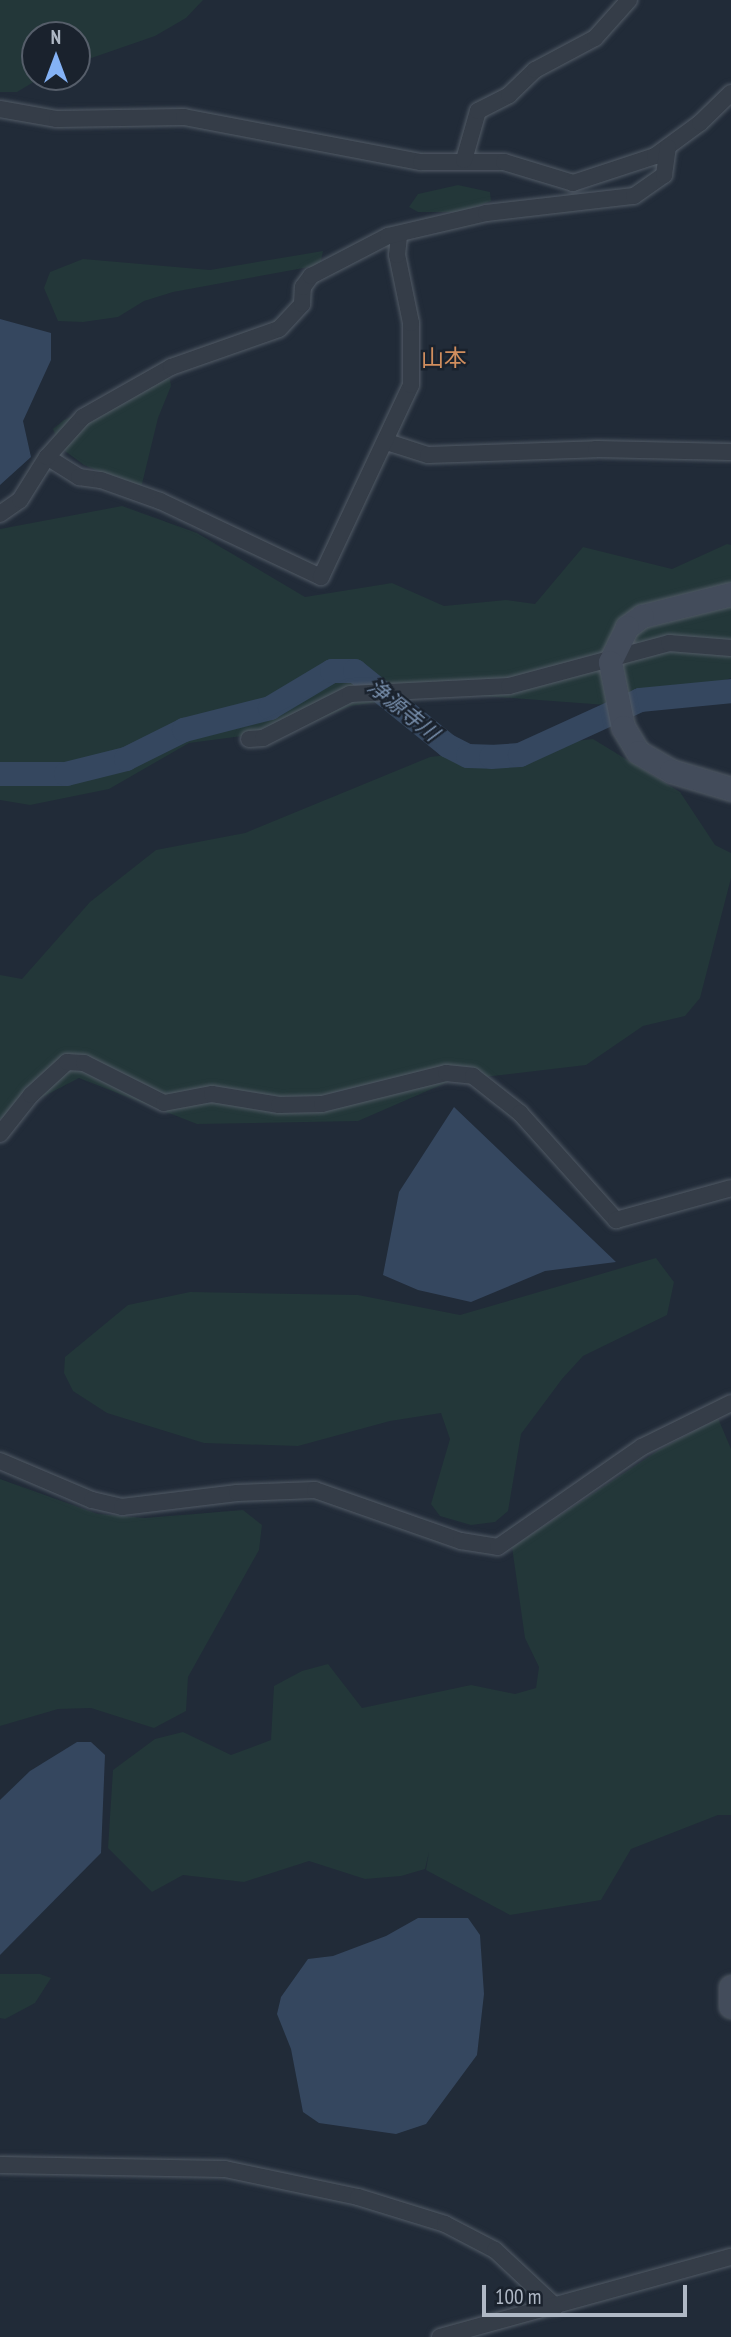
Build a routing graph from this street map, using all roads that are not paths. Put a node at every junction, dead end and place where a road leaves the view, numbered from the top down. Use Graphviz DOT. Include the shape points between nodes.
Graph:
graph roads {
  1 [pos="629,0"];
  2 [pos="731,93"];
  3 [pos="0,109"];
  4 [pos="668,147"];
  5 [pos="464,160"];
  6 [pos="398,234"];
  7 [pos="387,442"];
  8 [pos="731,452"];
  9 [pos="47,457"];
  10 [pos="0,513"];
  11 [pos="731,594"];
  12 [pos="731,649"];
  13 [pos="611,667"];
  14 [pos="249,738"];
  15 [pos="731,789"];
  16 [pos="0,1134"];
  17 [pos="731,1188"];
  18 [pos="731,1402"];
  19 [pos="0,1461"];
  20 [pos="731,1987"];
  21 [pos="731,2006"];
  22 [pos="0,2165"];
  23 [pos="731,2257"];
  24 [pos="556,2307"];
  25 [pos="440,2337"];
  1 -- 5 [label="street" via="595,38 535,70 509,95 478,111"];
  2 -- 4 [label="street"];
  3 -- 5 [label="street" via="57,119 184,117 421,162"];
  4 -- 5 [label="street" via="655,156 573,183 522,165"];
  4 -- 6 [label="street" via="664,175 634,196 486,214"];
  6 -- 7 [label="street" via="397,255 413,354 411,385"];
  6 -- 9 [label="street" via="311,276 303,287 302,304 279,329 171,368 83,417"];
  7 -- 8 [label="street" via="428,455 596,449"];
  7 -- 9 [label="street" via="321,577 160,501 79,477"];
  9 -- 10 [label="street" via="20,500"];
  11 -- 13 [label="street" via="642,616 627,628"];
  12 -- 13 [label="street" via="669,643"];
  13 -- 14 [label="street" via="509,686 350,694 263,738"];
  13 -- 15 [label="street" via="623,727 638,752 671,771"];
  16 -- 17 [label="street" via="31,1095 66,1062 84,1063 164,1103 212,1094 279,1105 322,1104 446,1073 473,1076 520,1113 616,1220"];
  18 -- 19 [label="street" via="642,1447 498,1547 461,1541 315,1490 237,1493 122,1507 92,1500"];
  20 -- 21 [label="street"];
  22 -- 24 [label="street" via="225,2169 359,2197 445,2224 495,2250"];
  23 -- 24 [label="street"];
  24 -- 25 [label="street"];
}
